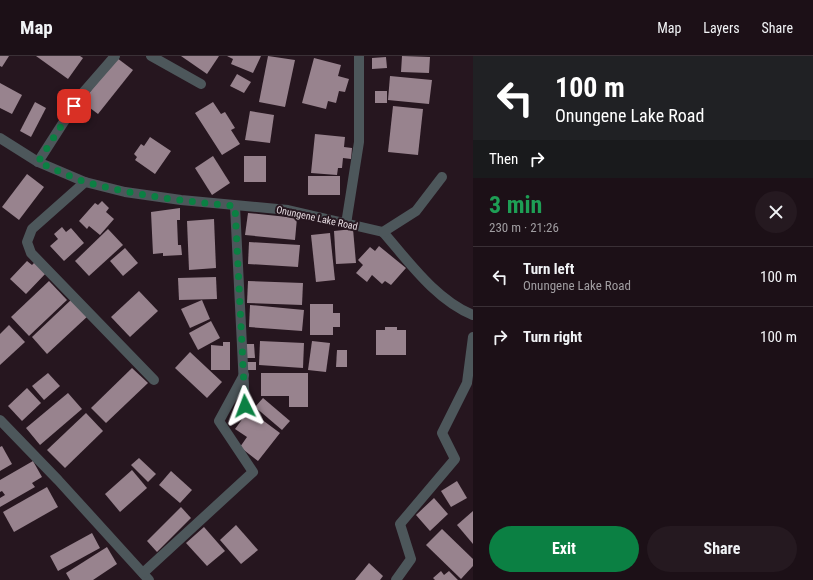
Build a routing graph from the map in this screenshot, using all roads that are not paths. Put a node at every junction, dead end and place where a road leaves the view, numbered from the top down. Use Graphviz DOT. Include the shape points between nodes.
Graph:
graph roads {
  1 [pos="115,56"];
  2 [pos="151,56"];
  3 [pos="359,56"];
  4 [pos="201,84"];
  5 [pos="0,138"];
  6 [pos="38,162"];
  7 [pos="442,177"];
  8 [pos="85,182"];
  9 [pos="235,206"];
  10 [pos="346,224"];
  11 [pos="383,232"];
  12 [pos="473,315"];
  13 [pos="473,337"];
  14 [pos="244,375"];
  15 [pos="154,380"];
  16 [pos="245,406"];
  17 [pos="0,420"];
  18 [pos="146,577"];
  19 [pos="396,580"];
  1 -- 6 [label="street" via="81,95"];
  2 -- 4 [label="street"];
  3 -- 10 [label="street" via="359,142"];
  5 -- 6 [label="street, Onungene Lake Road"];
  6 -- 8 [label="street, Onungene Lake Road"];
  7 -- 11 [label="street" via="416,211"];
  8 -- 9 [label="street, Onungene Lake Road" via="125,192"];
  8 -- 15 [label="street" via="32,229 27,242 31,253"];
  9 -- 10 [label="street, Onungene Lake Road" via="288,210"];
  9 -- 14 [label="street"];
  10 -- 11 [label="street, Onungene Lake Road"];
  11 -- 12 [label="street" via="443,297 458,310"];
  13 -- 19 [label="street" via="467,383 442,433 455,459 400,524 411,559"];
  14 -- 16 [label="street"];
  14 -- 18 [label="street" via="219,421 253,472"];
  17 -- 18 [label="street"];
}
